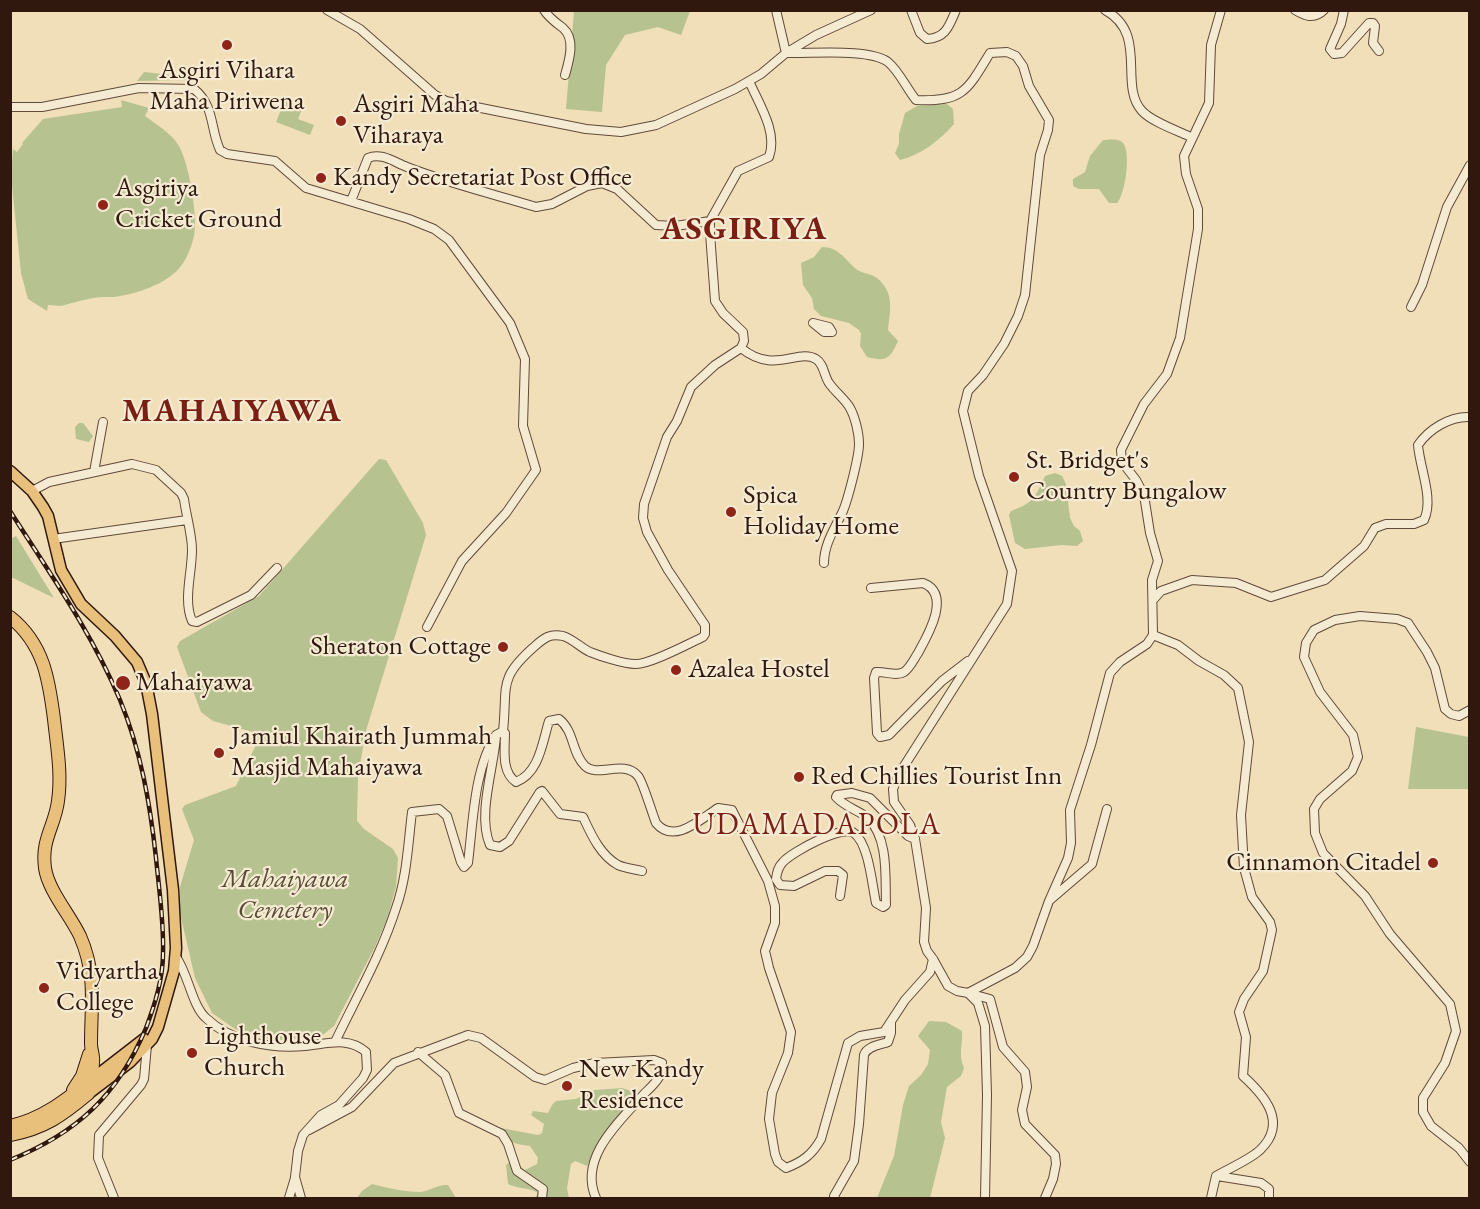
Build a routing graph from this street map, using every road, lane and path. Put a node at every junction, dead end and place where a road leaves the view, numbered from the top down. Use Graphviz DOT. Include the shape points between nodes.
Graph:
graph roads {
  1 [pos="327,10"];
  2 [pos="544,10"];
  3 [pos="776,10"];
  4 [pos="871,10"];
  5 [pos="911,10"];
  6 [pos="956,10"];
  7 [pos="1105,10"];
  8 [pos="1295,10"];
  9 [pos="1324,10"];
  10 [pos="1344,10"];
  11 [pos="1224,11"];
  12 [pos="1379,51"];
  13 [pos="786,54"];
  14 [pos="565,75"];
  15 [pos="749,81"];
  16 [pos="10,108"];
  17 [pos="1191,137"];
  18 [pos="1470,165"];
  19 [pos="351,201"];
  20 [pos="710,221"];
  21 [pos="1411,307"];
  22 [pos="741,348"];
  23 [pos="1470,417"];
  24 [pos="104,422"];
  25 [pos="10,471"];
  26 [pos="94,472"];
  27 [pos="32,491"];
  28 [pos="187,520"];
  29 [pos="53,539"];
  30 [pos="824,563"];
  31 [pos="277,568"];
  32 [pos="871,588"];
  33 [pos="1153,600"];
  34 [pos="10,617"];
  35 [pos="427,627"];
  36 [pos="1153,635"];
  37 [pos="974,656"];
  38 [pos="1470,710"];
  39 [pos="500,733"];
  40 [pos="1107,808"];
  41 [pos="915,838"];
  42 [pos="642,871"];
  43 [pos="840,896"];
  44 [pos="1048,901"];
  45 [pos="176,957"];
  46 [pos="933,959"];
  47 [pos="968,993"];
  48 [pos="163,1008"];
  49 [pos="891,1023"];
  50 [pos="335,1042"];
  51 [pos="147,1045"];
  52 [pos="91,1046"];
  53 [pos="418,1052"];
  54 [pos="113,1064"];
  55 [pos="91,1080"];
  56 [pos="88,1094"];
  57 [pos="67,1099"];
  58 [pos="10,1126"];
  59 [pos="309,1130"];
  60 [pos="10,1135"];
  61 [pos="1470,1162"];
  62 [pos="1216,1176"];
  63 [pos="295,1177"];
  64 [pos="114,1198"];
  65 [pos="289,1198"];
  66 [pos="302,1198"];
  67 [pos="542,1198"];
  68 [pos="596,1198"];
  69 [pos="835,1198"];
  70 [pos="985,1198"];
  71 [pos="1045,1198"];
  72 [pos="1211,1198"];
  73 [pos="1269,1198"];
  1 -- 15 [label="street" via="360,28 446,101 586,129 621,132 656,125"];
  2 -- 14 [label="street" via="570,36"];
  3 -- 13 [label="street"];
  4 -- 13 [label="street" via="816,35"];
  5 -- 6 [label="street" via="920,33 935,39 944,35"];
  7 -- 17 [label="street" via="1121,22 1128,38 1135,100 1142,112"];
  8 -- 9 [label="street" via="1307,17"];
  10 -- 12 [label="street" via="1330,49 1334,54 1341,53 1369,23 1375,26 1373,43"];
  11 -- 17 [label="street" via="1212,45 1209,103"];
  13 -- 15 [label="street"];
  13 -- 37 [label="street" via="880,57 891,64 916,100 934,101 956,97 969,87 990,53 1007,52 1023,66 1029,86 1049,120 1040,155 1025,295 1004,344 968,391 963,411 979,476 1012,571 1007,604"];
  15 -- 20 [label="street" via="772,135 771,150 769,157 738,171"];
  16 -- 19 [label="street" via="48,106 139,88 194,89 211,111 220,150 275,160 306,188"];
  17 -- 33 [label="street" via="1184,164 1198,209 1198,229 1180,338 1167,374 1144,404 1121,450 1122,462 1144,495 1158,561 1152,580"];
  18 -- 21 [label="street" via="1447,207"];
  19 -- 20 [label="street" via="368,158 374,155 536,207 602,183 617,189 656,225"];
  19 -- 35 [label="street" via="434,229 449,240 510,323 525,359 523,426 536,470 506,513 462,561"];
  20 -- 22 [label="street" via="715,301 743,332"];
  22 -- 30 [label="street" via="761,360 816,359 853,415 859,444 856,463 844,507 824,550"];
  22 -- 39 [label="street" via="691,387 667,437 644,504 647,532 705,625 705,634 634,664 590,652 564,636 544,637 509,673"];
  23 -- 33 [label="street" via="1459,416 1437,427 1418,445 1428,494 1425,520 1375,528 1364,546 1325,580 1271,597 1236,583 1192,580 1161,591"];
  24 -- 26 [label="street"];
  25 -- 27 [label="main road"];
  26 -- 27 [label="street" via="49,482"];
  26 -- 28 [label="street" via="132,464 156,470 181,493"];
  27 -- 29 [label="main road" via="48,516"];
  28 -- 29 [label="street"];
  28 -- 31 [label="street" via="192,550 188,574 192,621 251,595"];
  29 -- 45 [label="main road" via="61,570 72,590 89,613 133,656 146,683 173,890"];
  32 -- 37 [label="street" via="923,583 935,592 933,626 909,667 899,674 876,672 880,737 889,735 942,681"];
  33 -- 36 [label="street"];
  34 -- 52 [label="highway" via="36,648 48,676 60,769 57,809 46,837 44,860 48,880 80,936 92,972"];
  36 -- 44 [label="street" via="1110,673 1070,810 1068,858"];
  36 -- 62 [label="street" via="1178,645 1238,688 1249,742 1241,815 1244,868 1252,897 1272,930 1263,971 1239,1012 1246,1037 1244,1076 1271,1107 1270,1134 1261,1149"];
  37 -- 41 [label="street" via="892,789 894,802"];
  38 -- 61 [label="street" via="1459,716 1445,709 1435,668 1408,623 1360,616 1335,620 1314,630 1306,643 1304,657 1320,692 1353,735 1358,757 1352,771 1314,809 1315,833 1323,853 1365,896 1390,934 1450,1004 1456,1031 1445,1063 1423,1098 1423,1112 1431,1126"];
  39 -- 42 [label="street" via="486,808 485,834 490,845 500,847 509,841 542,791 560,814 583,817 593,838 617,865"];
  39 -- 49 [label="street" via="505,733 506,769 512,781 527,778 536,764 549,721 559,719 568,726 586,768 626,768 638,776 661,829 685,830 718,808 732,810 768,881 775,906 775,922 765,951 791,1032 788,1053 772,1093 769,1119 774,1154 786,1168 801,1162 821,1139 848,1043 860,1036 884,1032"];
  39 -- 50 [label="street" via="490,744 478,785 465,867 447,816 439,809 412,812 406,871 397,907"];
  40 -- 44 [label="street" via="1092,864"];
  41 -- 43 [label="street" via="908,836 870,798 852,793 837,795 840,802 867,818 878,833 884,853 886,905 876,903 865,852 860,840 848,830 795,853 784,861 776,879 780,885 794,886 825,871 838,871 843,875"];
  41 -- 46 [label="street" via="925,891 924,942"];
  44 -- 47 [label="street" via="1027,957 1015,968"];
  45 -- 48 [label="main road"];
  45 -- 50 [label="street" via="203,1016 221,1031 272,1046"];
  46 -- 47 [label="street" via="948,986"];
  46 -- 49 [label="street" via="930,972"];
  47 -- 70 [label="street" via="978,1003 985,1026"];
  47 -- 71 [label="street" via="990,999 1003,1047 1025,1072 1025,1124 1054,1155 1056,1164"];
  48 -- 51 [label="main road"];
  48 -- 54 [label="main road" via="145,1038"];
  49 -- 69 [label="street" via="888,1042 865,1051 854,1161"];
  50 -- 59 [label="street" via="349,1042 366,1052 367,1070 347,1097 321,1115"];
  51 -- 56 [label="main road"];
  51 -- 64 [label="street" via="141,1085 99,1135 98,1158"];
  52 -- 54 [label="main road"];
  52 -- 55 [label="highway"];
  52 -- 57 [label="highway" via="82,1076"];
  53 -- 59 [label="street" via="394,1063 352,1107"];
  53 -- 67 [label="street" via="445,1076 459,1113 501,1134 517,1171 543,1189"];
  53 -- 68 [label="street" via="468,1035 480,1038 545,1080 595,1063 662,1063 660,1076 597,1152 591,1174"];
  54 -- 55 [label="main road"];
  55 -- 56 [label="highway"];
  55 -- 57 [label="highway"];
  56 -- 60 [label="highway" via="45,1125"];
  57 -- 58 [label="highway"];
  59 -- 63 [label="street" via="298,1151"];
  62 -- 72 [label="street"];
  62 -- 73 [label="street" via="1261,1183 1269,1190"];
  63 -- 65 [label="street"];
  63 -- 66 [label="street"];
}
